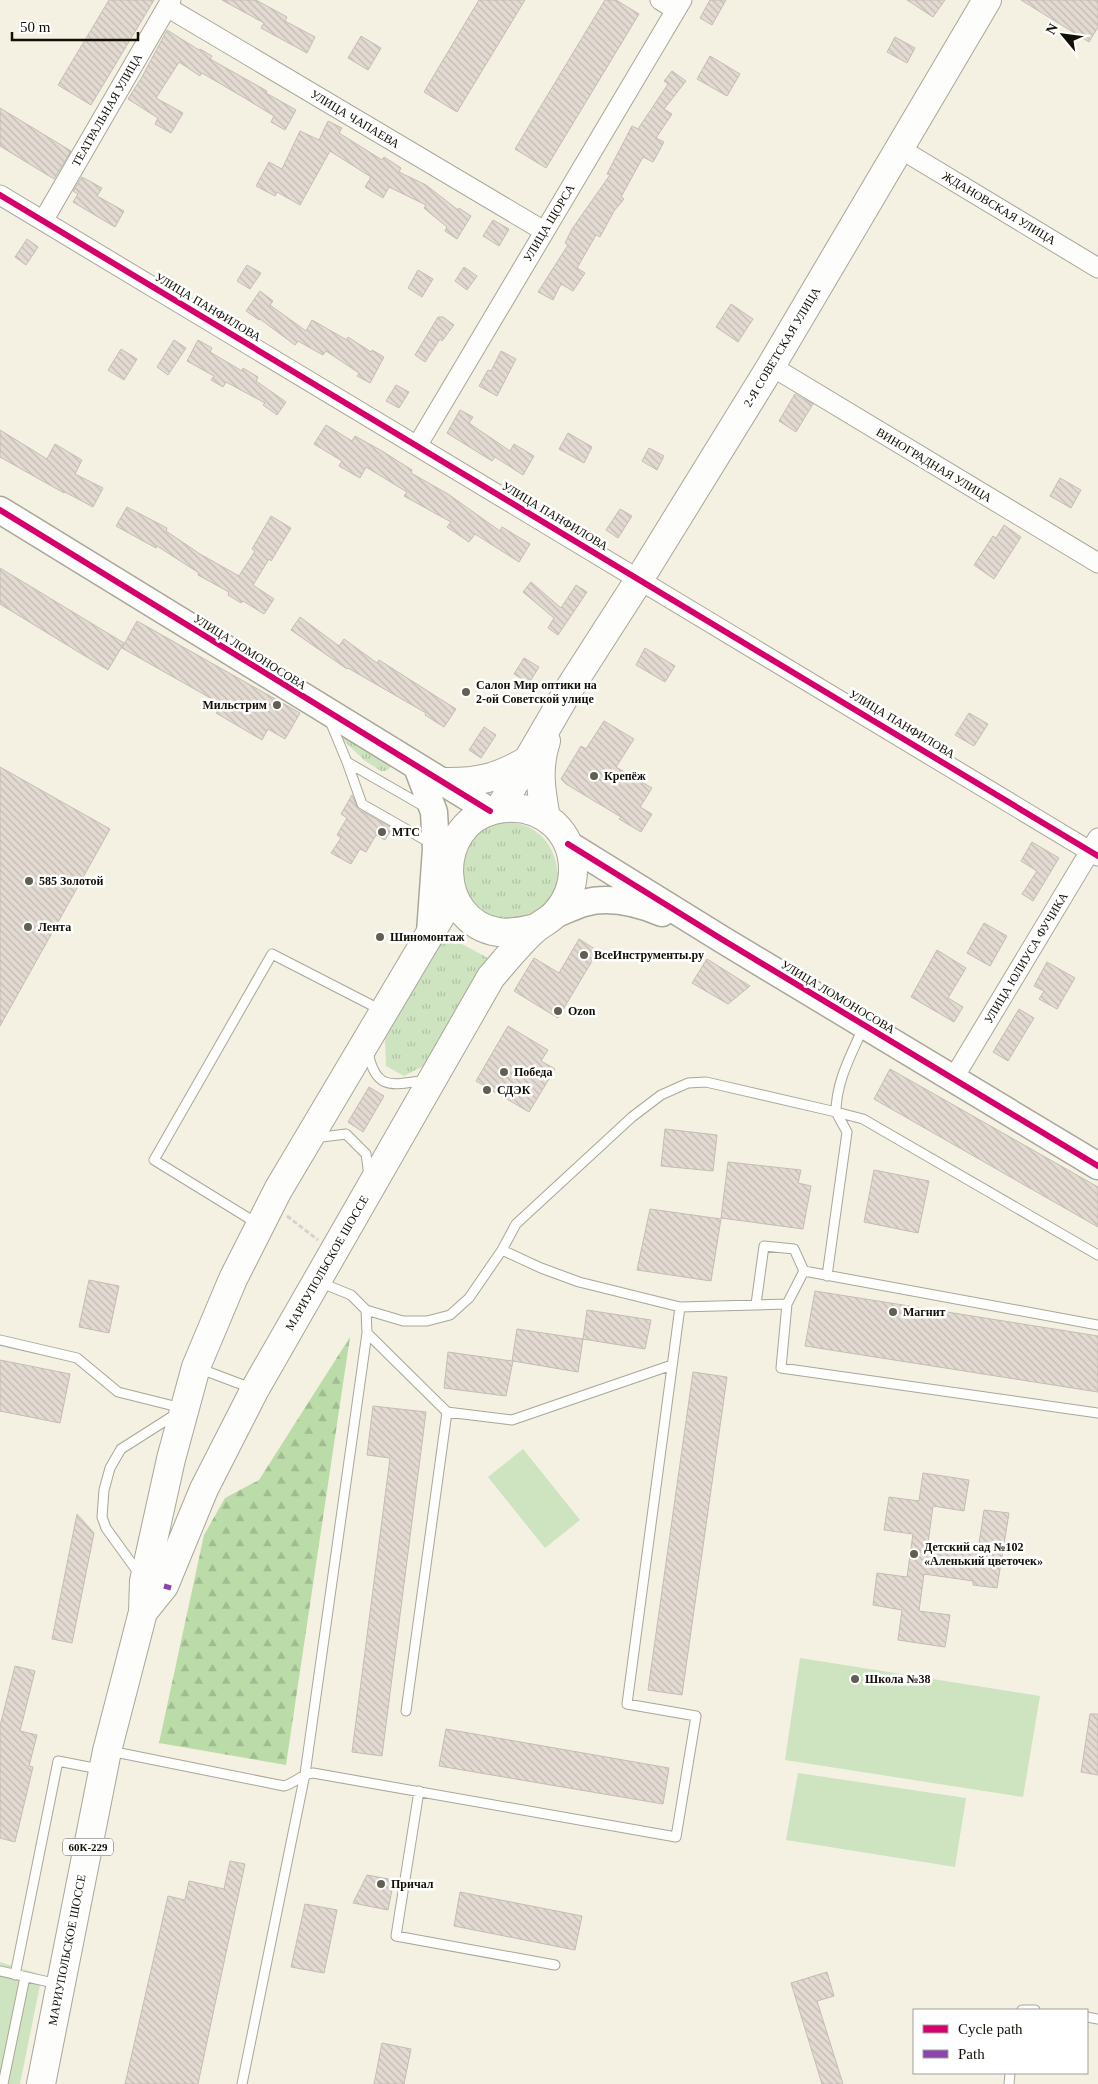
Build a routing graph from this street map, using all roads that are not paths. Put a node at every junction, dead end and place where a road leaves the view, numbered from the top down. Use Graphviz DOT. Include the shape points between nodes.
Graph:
graph roads {
  1 [pos="660,0"];
  2 [pos="986,0"];
  3 [pos="169,4"];
  4 [pos="679,5"];
  5 [pos="899,148"];
  6 [pos="0,195"];
  7 [pos="42,220"];
  8 [pos="544,232"];
  9 [pos="1098,268"];
  10 [pos="771,366"];
  11 [pos="417,446"];
  12 [pos="0,510"];
  13 [pos="1098,563"];
  14 [pos="639,580"];
  15 [pos="569,689"];
  16 [pos="326,712"];
  17 [pos="528,760"];
  18 [pos="347,762"];
  19 [pos="416,767"];
  20 [pos="442,782"];
  21 [pos="495,810"];
  22 [pos="434,812"];
  23 [pos="546,818"];
  24 [pos="568,844"];
  25 [pos="435,846"];
  26 [pos="1095,848"];
  27 [pos="453,895"];
  28 [pos="545,922"];
  29 [pos="430,933"];
  30 [pos="723,940"];
  31 [pos="383,1011"];
  32 [pos="864,1026"];
  33 [pos="366,1042"];
  34 [pos="953,1079"];
  35 [pos="432,1080"];
  36 [pos="836,1112"];
  37 [pos="308,1138"];
  38 [pos="1098,1166"];
  39 [pos="371,1186"];
  40 [pos="265,1214"];
  41 [pos="502,1250"];
  42 [pos="1098,1256"];
  43 [pos="804,1271"];
  44 [pos="827,1276"];
  45 [pos="316,1281"];
  46 [pos="756,1304"];
  47 [pos="788,1304"];
  48 [pos="680,1307"];
  49 [pos="366,1310"];
  50 [pos="1098,1325"];
  51 [pos="367,1333"];
  52 [pos="0,1340"];
  53 [pos="672,1365"];
  54 [pos="196,1366"];
  55 [pos="255,1389"];
  56 [pos="185,1408"];
  57 [pos="447,1412"];
  58 [pos="1098,1413"];
  59 [pos="144,1581"];
  60 [pos="143,1612"];
  61 [pos="406,1711"];
  62 [pos="105,1760"];
  63 [pos="305,1774"];
  64 [pos="419,1791"];
  65 [pos="554,1965"];
  66 [pos="0,1971"];
  67 [pos="15,1974"];
  68 [pos="25,1977"];
  69 [pos="60,1985"];
  70 [pos="3,2084"];
  71 [pos="41,2084"];
  72 [pos="242,2084"];
  1 -- 4 [label="street"];
  2 -- 5 [label="main road, 2-Я СОВЕТСКАЯ УЛИЦА"];
  3 -- 7 [label="street, ТЕАТРАЛЬНАЯ УЛИЦА"];
  3 -- 8 [label="street, УЛИЦА ЧАПАЕВА"];
  4 -- 8 [label="street, УЛИЦА ЩОРСА"];
  5 -- 9 [label="street, ЖДАНОВСКАЯ УЛИЦА"];
  5 -- 10 [label="main road, 2-Я СОВЕТСКАЯ УЛИЦА"];
  6 -- 7 [label="street, УЛИЦА ПАНФИЛОВА"];
  7 -- 11 [label="street, УЛИЦА ПАНФИЛОВА"];
  8 -- 11 [label="street, УЛИЦА ЩОРСА"];
  10 -- 13 [label="street, ВИНОГРАДНАЯ УЛИЦА"];
  10 -- 14 [label="main road, 2-Я СОВЕТСКАЯ УЛИЦА"];
  11 -- 14 [label="street, УЛИЦА ПАНФИЛОВА"];
  12 -- 16 [label="street, УЛИЦА ЛОМОНОСОВА"];
  14 -- 15 [label="main road, 2-Я СОВЕТСКАЯ УЛИЦА"];
  14 -- 26 [label="street, УЛИЦА ПАНФИЛОВА"];
  15 -- 17 [label="main road, 2-Я СОВЕТСКАЯ УЛИЦА"];
  15 -- 23 [label="main road, 2-Я СОВЕТСКАЯ УЛИЦА" via="540,762"];
  16 -- 18 [label="lane"];
  16 -- 19 [label="street, УЛИЦА ЛОМОНОСОВА"];
  17 -- 20 [label="main road" via="492,778 467,783"];
  17 -- 21 [label="main road, 2-Я СОВЕТСКАЯ УЛИЦА"];
  18 -- 22 [label="lane"];
  18 -- 25 [label="lane" via="362,804"];
  19 -- 20 [label="street, УЛИЦА ЛОМОНОСОВА"];
  19 -- 22 [label="street"];
  20 -- 21 [label="street, УЛИЦА ЛОМОНОСОВА"];
  21 -- 23 [label="main road" via="524,809"];
  21 -- 27 [label="main road" via="474,820 456,840 448,864"];
  22 -- 25 [label="street"];
  23 -- 24 [label="main road" via="558,828"];
  24 -- 28 [label="main road" via="573,861 572,886 567,898"];
  24 -- 30 [label="street, УЛИЦА ЛОМОНОСОВА"];
  25 -- 29 [label="street"];
  26 -- 34 [label="street, УЛИЦА ЮЛИУСА ФУЧИКА"];
  27 -- 28 [label="main road" via="473,921 496,932 515,933"];
  27 -- 29 [label="main road, МАРИУПОЛЬСКОЕ ШОССЕ"];
  28 -- 30 [label="street, УЛИЦА ЛОМОНОСОВА" via="584,903 607,900 658,912"];
  28 -- 35 [label="main road, МАРИУПОЛЬСКОЕ ШОССЕ" via="491,977"];
  29 -- 31 [label="main road, МАРИУПОЛЬСКОЕ ШОССЕ"];
  30 -- 32 [label="street, УЛИЦА ЛОМОНОСОВА"];
  31 -- 33 [label="main road, МАРИУПОЛЬСКОЕ ШОССЕ"];
  31 -- 40 [label="lane" via="272,954 154,1160"];
  32 -- 34 [label="street, УЛИЦА ЛОМОНОСОВА"];
  32 -- 36 [label="lane" via="842,1076"];
  33 -- 35 [label="lane" via="370,1066 380,1080 391,1084"];
  33 -- 37 [label="main road, МАРИУПОЛЬСКОЕ ШОССЕ"];
  34 -- 38 [label="street, УЛИЦА ЛОМОНОСОВА"];
  35 -- 39 [label="main road, МАРИУПОЛЬСКОЕ ШОССЕ"];
  36 -- 41 [label="lane" via="706,1082 688,1084 661,1094 516,1224"];
  36 -- 42 [label="lane" via="863,1119"];
  36 -- 44 [label="lane" via="848,1132"];
  37 -- 39 [label="lane" via="346,1134 366,1154"];
  37 -- 40 [label="main road, МАРИУПОЛЬСКОЕ ШОССЕ"];
  39 -- 45 [label="main road, МАРИУПОЛЬСКОЕ ШОССЕ"];
  40 -- 54 [label="main road, МАРИУПОЛЬСКОЕ ШОССЕ" via="232,1279"];
  41 -- 48 [label="lane" via="579,1282"];
  41 -- 49 [label="lane" via="469,1298 450,1315 427,1321 403,1321"];
  43 -- 44 [label="lane"];
  43 -- 46 [label="lane" via="794,1249 764,1246"];
  43 -- 47 [label="lane"];
  44 -- 50 [label="lane"];
  45 -- 49 [label="lane" via="351,1295"];
  45 -- 55 [label="main road, МАРИУПОЛЬСКОЕ ШОССЕ"];
  46 -- 47 [label="lane"];
  46 -- 48 [label="lane"];
  47 -- 58 [label="lane" via="781,1368"];
  48 -- 53 [label="lane"];
  49 -- 51 [label="lane"];
  51 -- 57 [label="lane"];
  51 -- 63 [label="lane"];
  52 -- 56 [label="lane" via="77,1358 118,1392"];
  53 -- 57 [label="lane" via="512,1420"];
  53 -- 64 [label="lane" via="627,1704 696,1716 676,1837"];
  54 -- 55 [label="lane"];
  54 -- 56 [label="main road, МАРИУПОЛЬСКОЕ ШОССЕ"];
  55 -- 60 [label="main road, МАРИУПОЛЬСКОЕ ШОССЕ" via="204,1489 164,1586"];
  56 -- 59 [label="main road, МАРИУПОЛЬСКОЕ ШОССЕ"];
  56 -- 59 [label="lane" via="121,1449 110,1468 104,1490 102,1517 106,1528"];
  57 -- 61 [label="lane"];
  59 -- 60 [label="main road, МАРИУПОЛЬСКОЕ ШОССЕ"];
  60 -- 62 [label="main road, МАРИУПОЛЬСКОЕ ШОССЕ / 60К-229"];
  62 -- 63 [label="lane" via="284,1786 295,1783"];
  62 -- 67 [label="lane" via="58,1761"];
  62 -- 69 [label="main road, МАРИУПОЛЬСКОЕ ШОССЕ / 60К-229"];
  63 -- 64 [label="lane"];
  63 -- 72 [label="lane"];
  64 -- 65 [label="lane" via="396,1936"];
  66 -- 67 [label="lane"];
  67 -- 68 [label="lane"];
  68 -- 69 [label="lane"];
  68 -- 70 [label="lane"];
  69 -- 71 [label="main road, МАРИУПОЛЬСКОЕ ШОССЕ / 60К-229"];
}
